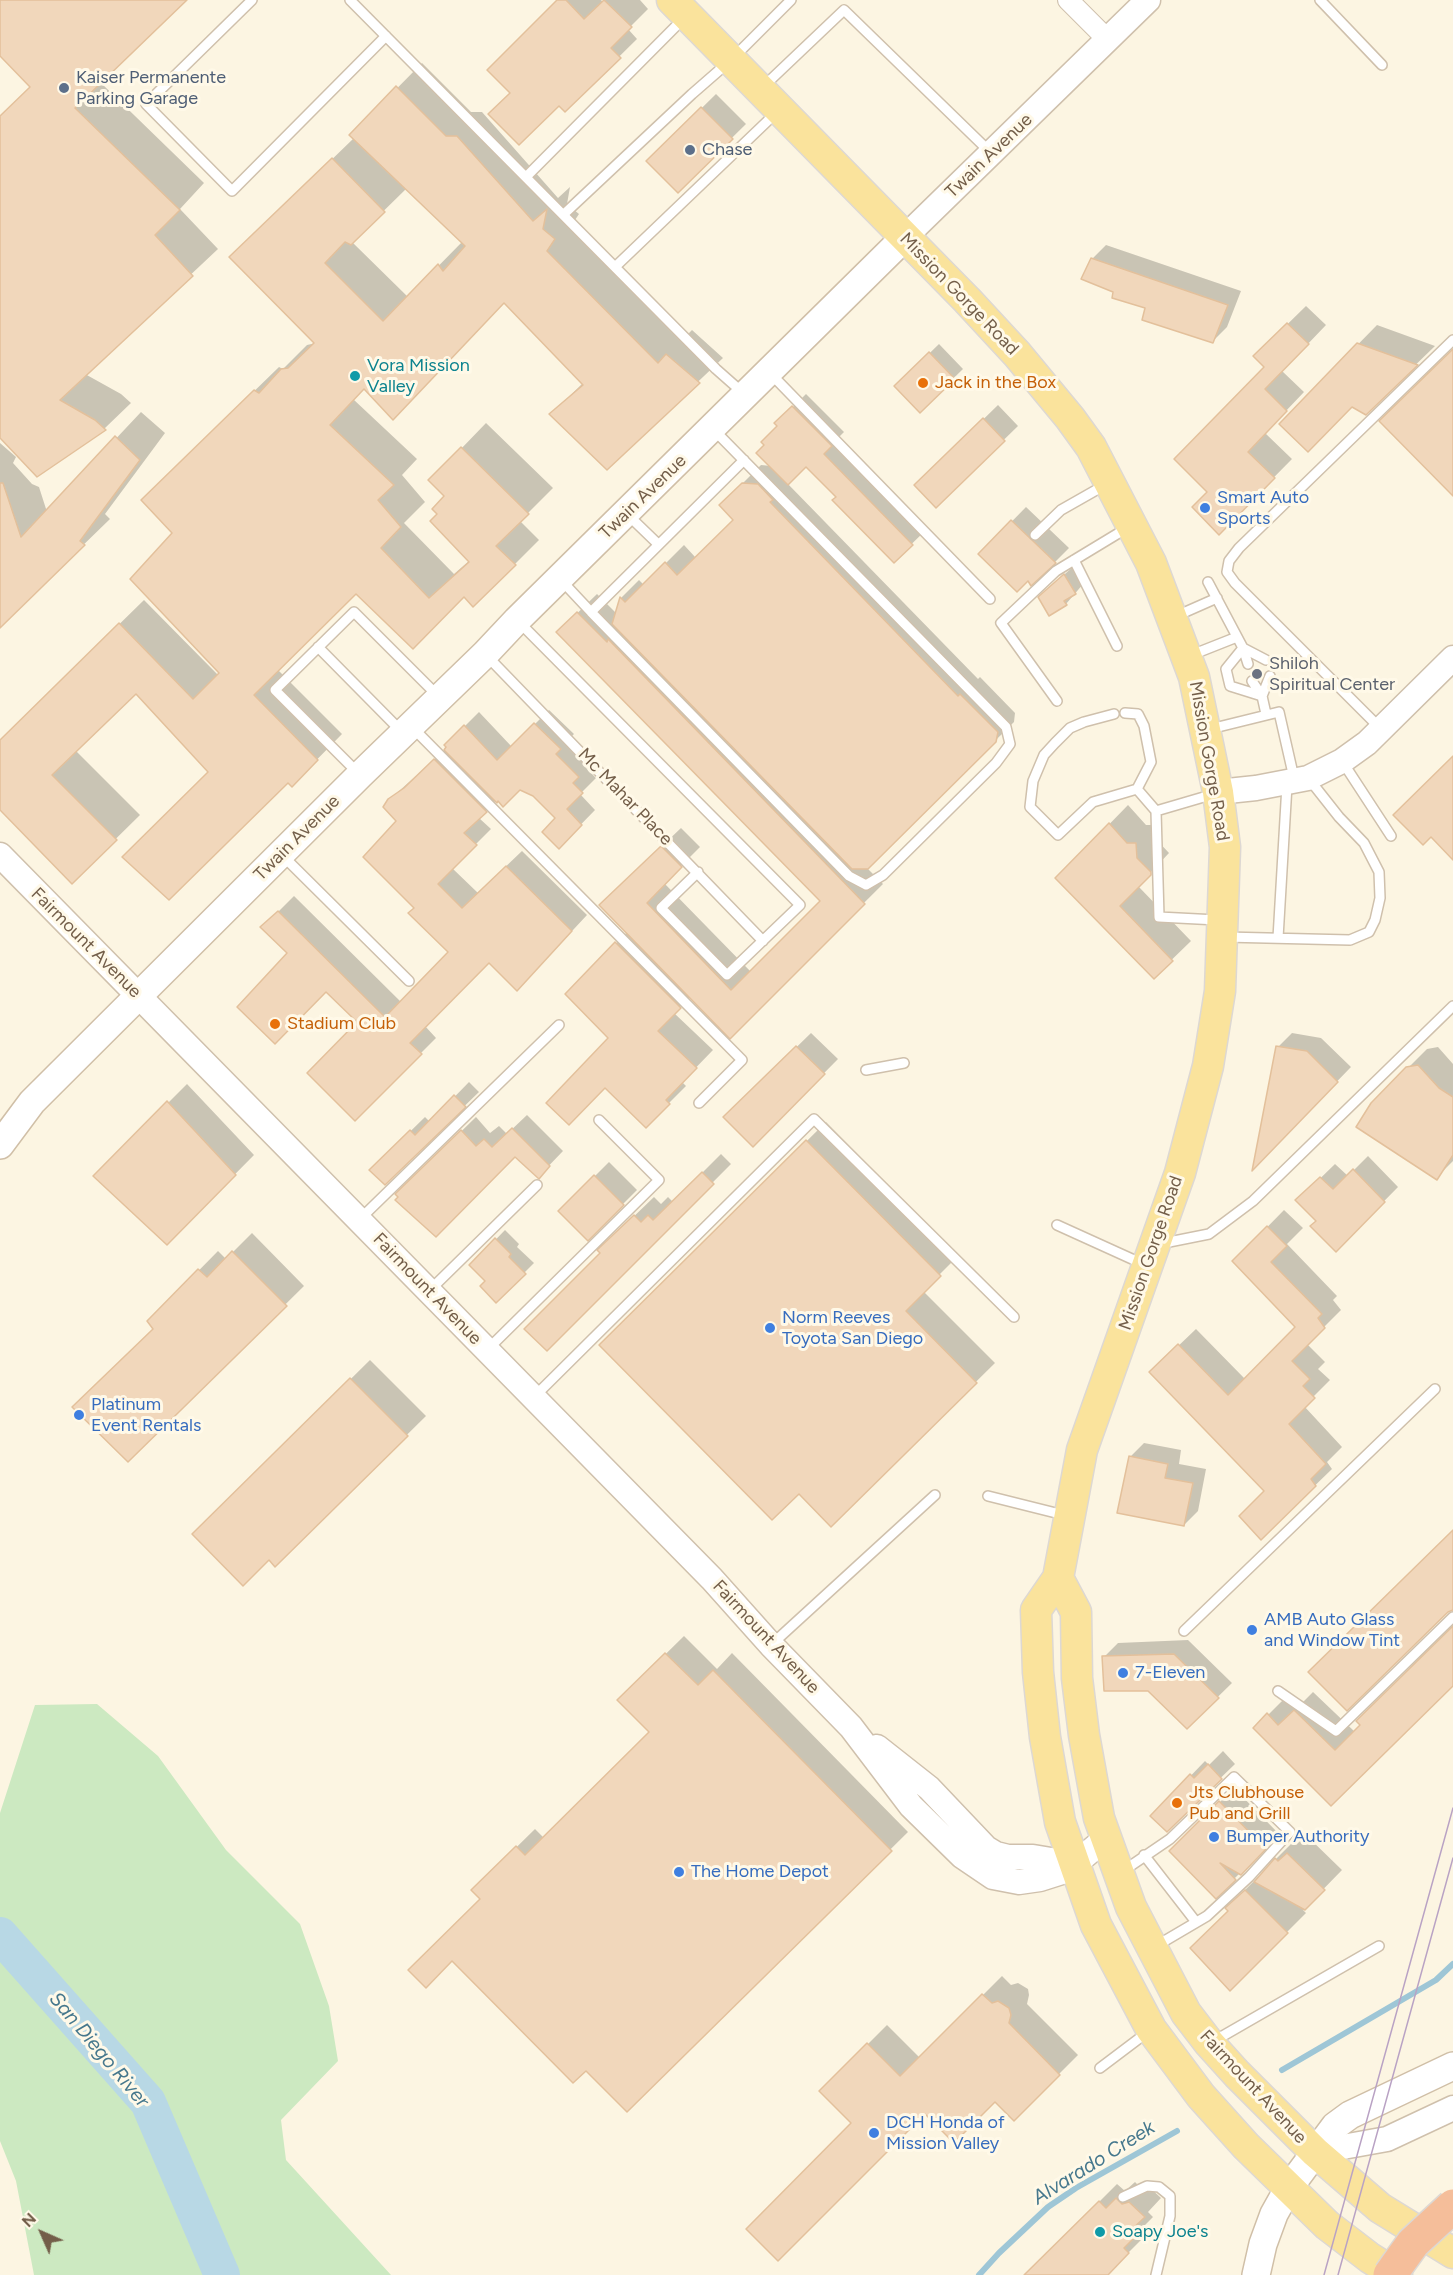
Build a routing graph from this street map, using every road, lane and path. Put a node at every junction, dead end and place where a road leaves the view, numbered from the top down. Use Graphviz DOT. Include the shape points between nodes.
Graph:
graph roads {
  1 [pos="252,0"];
  2 [pos="350,0"];
  3 [pos="791,0"];
  4 [pos="1068,0"];
  5 [pos="1148,0"];
  6 [pos="1320,0"];
  7 [pos="680,5"];
  8 [pos="386,36"];
  9 [pos="1108,40"];
  10 [pos="731,60"];
  11 [pos="1382,65"];
  12 [pos="770,100"];
  13 [pos="991,153"];
  14 [pos="526,177"];
  15 [pos="563,215"];
  16 [pos="905,237"];
  17 [pos="615,267"];
  18 [pos="1453,340"];
  19 [pos="770,372"];
  20 [pos="746,396"];
  21 [pos="713,429"];
  22 [pos="744,460"];
  23 [pos="1109,482"];
  24 [pos="627,513"];
  25 [pos="1131,525"];
  26 [pos="1035,535"];
  27 [pos="658,544"];
  28 [pos="1074,560"];
  29 [pos="559,578"];
  30 [pos="1208,582"];
  31 [pos="1217,598"];
  32 [pos="990,599"];
  33 [pos="591,612"];
  34 [pos="1172,618"];
  35 [pos="517,620"];
  36 [pos="1237,637"];
  37 [pos="1117,646"];
  38 [pos="318,647"];
  39 [pos="1243,648"];
  40 [pos="485,654"];
  41 [pos="1187,657"];
  42 [pos="1453,658"];
  43 [pos="1266,660"];
  44 [pos="1248,664"];
  45 [pos="1270,676"];
  46 [pos="1252,681"];
  47 [pos="1262,696"];
  48 [pos="439,697"];
  49 [pos="1057,701"];
  50 [pos="1125,713"];
  51 [pos="1114,714"];
  52 [pos="1266,714"];
  53 [pos="406,729"];
  54 [pos="1381,729"];
  55 [pos="1207,730"];
  56 [pos="1342,762"];
  57 [pos="360,775"];
  58 [pos="1296,780"];
  59 [pos="1137,789"];
  60 [pos="1218,792"];
  61 [pos="1156,811"];
  62 [pos="1391,836"];
  63 [pos="282,854"];
  64 [pos="0,855"];
  65 [pos="698,872"];
  66 [pos="1222,929"];
  67 [pos="1278,938"];
  68 [pos="763,941"];
  69 [pos="409,981"];
  70 [pos="139,996"];
  71 [pos="1453,1006"];
  72 [pos="559,1025"];
  73 [pos="904,1064"];
  74 [pos="866,1070"];
  75 [pos="699,1102"];
  76 [pos="599,1120"];
  77 [pos="0,1145"];
  78 [pos="537,1185"];
  79 [pos="359,1220"];
  80 [pos="1057,1225"];
  81 [pos="1151,1255"];
  82 [pos="429,1291"];
  83 [pos="1014,1317"];
  84 [pos="487,1350"];
  85 [pos="1435,1389"];
  86 [pos="533,1397"];
  87 [pos="935,1495"];
  88 [pos="988,1496"];
  89 [pos="1069,1516"];
  90 [pos="1058,1578"];
  91 [pos="1453,1617"];
  92 [pos="1184,1631"];
  93 [pos="771,1645"];
  94 [pos="1278,1691"];
  95 [pos="1106,1838"];
  96 [pos="1144,1855"];
  97 [pos="1075,1864"];
  98 [pos="1119,1874"];
  99 [pos="1196,1922"];
  100 [pos="1380,1946"];
  101 [pos="1152,1948"];
  102 [pos="1151,2029"];
  103 [pos="1209,2043"];
  104 [pos="1453,2066"];
  105 [pos="1100,2068"];
  106 [pos="1453,2108"];
  107 [pos="1315,2152"];
  108 [pos="1288,2188"];
  109 [pos="1123,2197"];
  110 [pos="1453,2206"];
  111 [pos="1453,2253"];
  112 [pos="1156,2275"];
  113 [pos="1256,2275"];
  114 [pos="1390,2275"];
  115 [pos="1397,2275"];
  1 -- 8 [label="lane" via="146,104 232,191"];
  2 -- 8 [label="lane"];
  3 -- 10 [label="lane"];
  4 -- 9 [label="street"];
  5 -- 9 [label="street, Twain Avenue"];
  6 -- 11 [label="lane"];
  7 -- 10 [label="main road, Mission Gorge Road"];
  7 -- 14 [label="lane"];
  8 -- 14 [label="lane"];
  9 -- 13 [label="street, Twain Avenue"];
  10 -- 12 [label="main road, Mission Gorge Road"];
  10 -- 15 [label="lane"];
  12 -- 13 [label="lane" via="844,10"];
  12 -- 16 [label="main road, Mission Gorge Road"];
  12 -- 17 [label="lane"];
  13 -- 16 [label="street, Twain Avenue"];
  14 -- 15 [label="lane"];
  15 -- 17 [label="lane"];
  16 -- 19 [label="main road, Twain Avenue"];
  16 -- 23 [label="main road, Mission Gorge Road" via="1017,354 1091,447"];
  17 -- 20 [label="lane"];
  18 -- 54 [label="lane" via="1229,561 1227,572 1235,583"];
  19 -- 20 [label="main road, Twain Avenue"];
  19 -- 32 [label="lane"];
  20 -- 21 [label="main road, Twain Avenue"];
  21 -- 22 [label="lane"];
  21 -- 24 [label="main road, Twain Avenue"];
  22 -- 27 [label="lane"];
  22 -- 33 [label="lane" via="1006,727 1010,744 996,763 883,875 866,885 849,876"];
  23 -- 25 [label="main road, Mission Gorge Road"];
  23 -- 26 [label="lane" via="1061,510"];
  24 -- 27 [label="lane"];
  24 -- 29 [label="main road, Twain Avenue"];
  25 -- 28 [label="lane"];
  25 -- 34 [label="main road, Mission Gorge Road"];
  27 -- 33 [label="lane"];
  28 -- 37 [label="lane"];
  28 -- 49 [label="lane" via="1056,571 1001,623"];
  29 -- 33 [label="lane"];
  29 -- 35 [label="main road, Twain Avenue"];
  30 -- 31 [label="lane"];
  31 -- 34 [label="lane"];
  31 -- 36 [label="lane"];
  34 -- 41 [label="main road, Mission Gorge Road"];
  35 -- 40 [label="main road, Twain Avenue"];
  35 -- 68 [label="lane" via="800,905"];
  36 -- 39 [label="lane"];
  36 -- 41 [label="lane"];
  38 -- 48 [label="lane" via="354,612"];
  38 -- 53 [label="lane"];
  38 -- 57 [label="lane" via="275,690"];
  39 -- 43 [label="lane"];
  39 -- 44 [label="lane"];
  39 -- 47 [label="lane" via="1226,669 1230,686"];
  40 -- 48 [label="main road, Twain Avenue"];
  40 -- 65 [label="lane, Mc Mahar Place"];
  41 -- 55 [label="main road, Mission Gorge Road"];
  42 -- 54 [label="street"];
  45 -- 47 [label="lane"];
  46 -- 47 [label="lane"];
  47 -- 52 [label="lane"];
  48 -- 53 [label="main road, Twain Avenue"];
  50 -- 59 [label="lane" via="1138,714 1151,762"];
  51 -- 59 [label="lane" via="1070,728 1055,742 1044,755 1033,781 1030,807 1058,835 1093,802"];
  52 -- 55 [label="lane"];
  52 -- 58 [label="lane" via="1279,712"];
  53 -- 57 [label="main road, Twain Avenue"];
  53 -- 75 [label="lane" via="742,1060"];
  54 -- 56 [label="street"];
  55 -- 60 [label="main road, Mission Gorge Road"];
  56 -- 58 [label="street"];
  56 -- 62 [label="lane"];
  57 -- 63 [label="main road, Twain Avenue"];
  58 -- 60 [label="street"];
  58 -- 67 [label="lane"];
  58 -- 67 [label="lane" via="1364,843 1379,872 1380,898 1369,932 1350,940"];
  59 -- 61 [label="lane"];
  60 -- 61 [label="lane"];
  60 -- 66 [label="main road, Mission Gorge Road" via="1225,847"];
  61 -- 66 [label="lane" via="1159,917"];
  63 -- 69 [label="lane"];
  63 -- 70 [label="main road, Twain Avenue"];
  64 -- 70 [label="street, Fairmount Avenue"];
  65 -- 68 [label="lane, Mc Mahar Place"];
  65 -- 68 [label="lane" via="661,908 727,975"];
  66 -- 67 [label="lane"];
  66 -- 81 [label="main road, Mission Gorge Road" via="1220,991 1208,1066 1180,1173"];
  70 -- 77 [label="main road, Twain Avenue" via="32,1102"];
  70 -- 79 [label="street, Fairmount Avenue"];
  71 -- 81 [label="lane" via="1253,1201 1209,1234"];
  72 -- 79 [label="lane"];
  73 -- 74 [label="lane"];
  76 -- 84 [label="lane" via="659,1180"];
  78 -- 82 [label="lane"];
  79 -- 82 [label="street, Fairmount Avenue"];
  80 -- 81 [label="lane"];
  81 -- 89 [label="main road, Mission Gorge Road" via="1082,1450"];
  82 -- 84 [label="street, Fairmount Avenue"];
  83 -- 86 [label="lane" via="814,1119"];
  84 -- 86 [label="street, Fairmount Avenue"];
  85 -- 92 [label="lane"];
  86 -- 93 [label="street, Fairmount Avenue" via="712,1579"];
  87 -- 93 [label="lane"];
  88 -- 89 [label="lane"];
  89 -- 90 [label="main road, Mission Gorge Road"];
  90 -- 95 [label="main road" via="1076,1612 1077,1678 1084,1735"];
  90 -- 97 [label="main road, Mission Gorge Road" via="1036,1610 1038,1672 1060,1822"];
  91 -- 94 [label="lane" via="1335,1731"];
  93 -- 97 [label="street, Fairmount Avenue" via="851,1727 929,1788 987,1848 1008,1857"];
  95 -- 97 [label="street"];
  95 -- 98 [label="main road, Fairmount Avenue"];
  96 -- 98 [label="lane"];
  96 -- 99 [label="lane"];
  96 -- 99 [label="lane" via="1170,1839 1234,1777 1290,1832 1249,1877"];
  97 -- 102 [label="main road" via="1096,1925"];
  98 -- 101 [label="main road, Fairmount Avenue"];
  99 -- 101 [label="lane"];
  100 -- 103 [label="lane"];
  101 -- 103 [label="main road, Fairmount Avenue" via="1186,2013"];
  102 -- 105 [label="lane"];
  102 -- 108 [label="main road" via="1209,2105"];
  103 -- 107 [label="main road, Fairmount Avenue"];
  104 -- 107 [label="main road" via="1350,2115 1335,2126"];
  106 -- 107 [label="street" via="1387,2139"];
  107 -- 108 [label="main road"];
  107 -- 111 [label="main road, Fairmount Avenue" via="1380,2208"];
  108 -- 113 [label="main road" via="1263,2244"];
  108 -- 115 [label="main road" via="1327,2225"];
  109 -- 112 [label="lane" via="1147,2186 1159,2187 1170,2196 1170,2216"];
  110 -- 114 [label="highway, bridge" via="1413,2243"];
}
